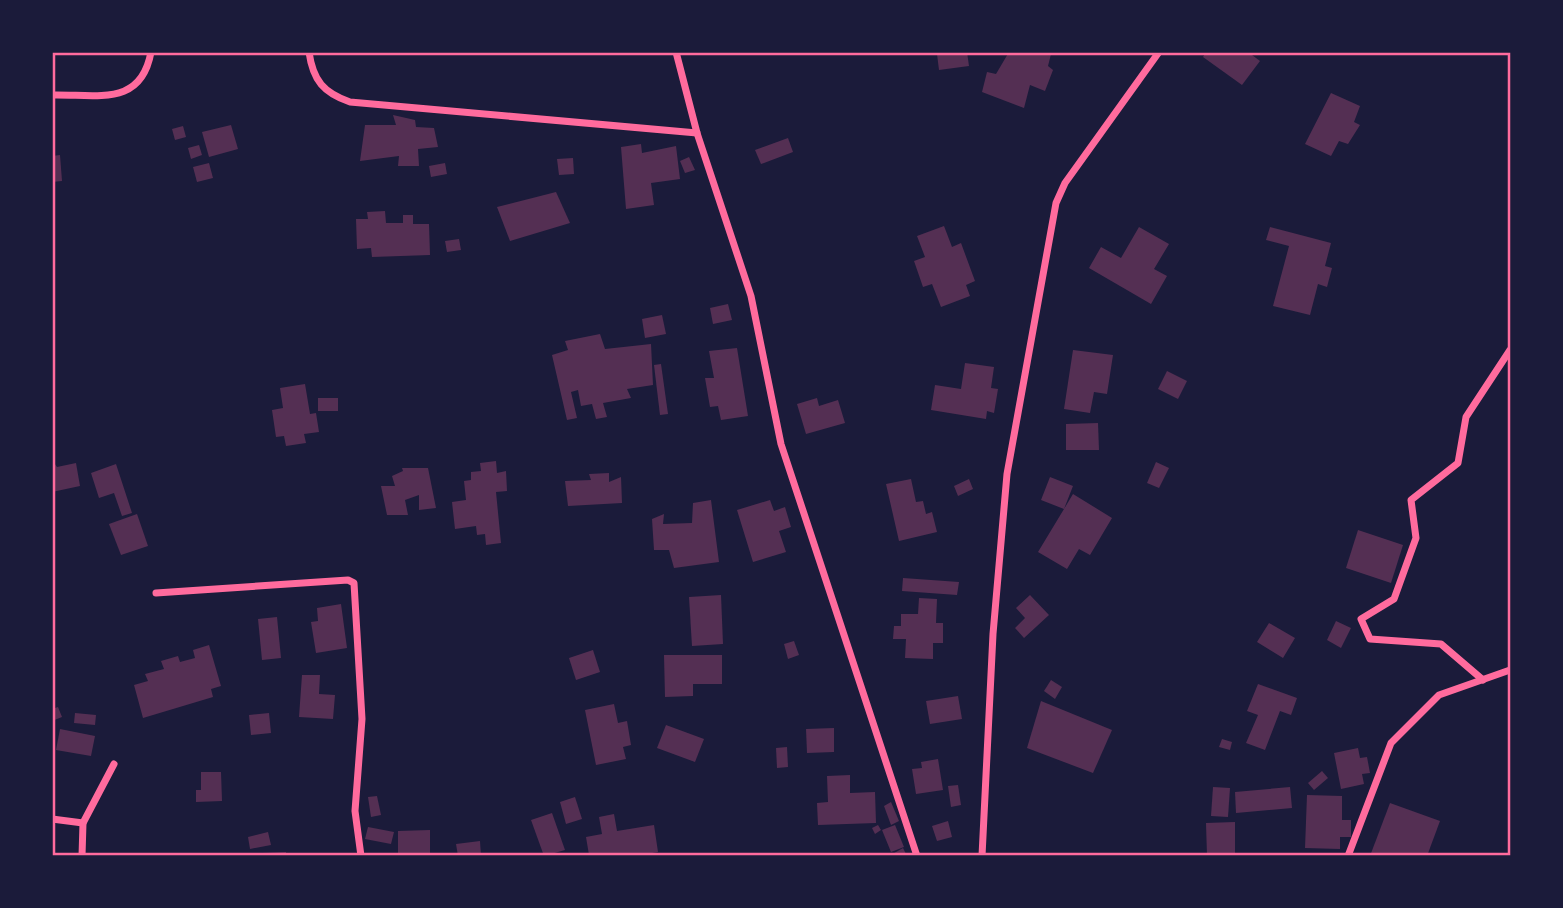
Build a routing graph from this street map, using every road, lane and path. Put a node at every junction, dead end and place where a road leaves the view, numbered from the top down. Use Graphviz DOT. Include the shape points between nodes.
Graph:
graph roads {
  1 [pos="151,52"];
  2 [pos="309,52"];
  3 [pos="676,52"];
  4 [pos="1159,52"];
  5 [pos="52,95"];
  6 [pos="697,133"];
  7 [pos="1510,350"];
  8 [pos="156,593"];
  9 [pos="1510,670"];
  10 [pos="1483,680"];
  11 [pos="114,764"];
  12 [pos="52,819"];
  13 [pos="83,823"];
  14 [pos="82,856"];
  15 [pos="361,856"];
  16 [pos="917,856"];
  17 [pos="982,856"];
  18 [pos="1349,856"];
  1 -- 5 [label="street" via="145,77 128,91"];
  2 -- 6 [label="street" via="318,84 350,102"];
  3 -- 6 [label="street"];
  4 -- 17 [label="street" via="1065,183 1056,203 1007,474 993,634"];
  6 -- 16 [label="street" via="751,296 781,444"];
  7 -- 10 [label="street" via="1466,417 1458,463 1411,500 1416,538 1394,599 1361,619 1370,639 1441,644"];
  8 -- 15 [label="street" via="354,583 362,719 355,811"];
  9 -- 10 [label="street"];
  10 -- 18 [label="street" via="1439,695 1391,743"];
  11 -- 13 [label="street"];
  12 -- 13 [label="street"];
  13 -- 14 [label="street"];
}
